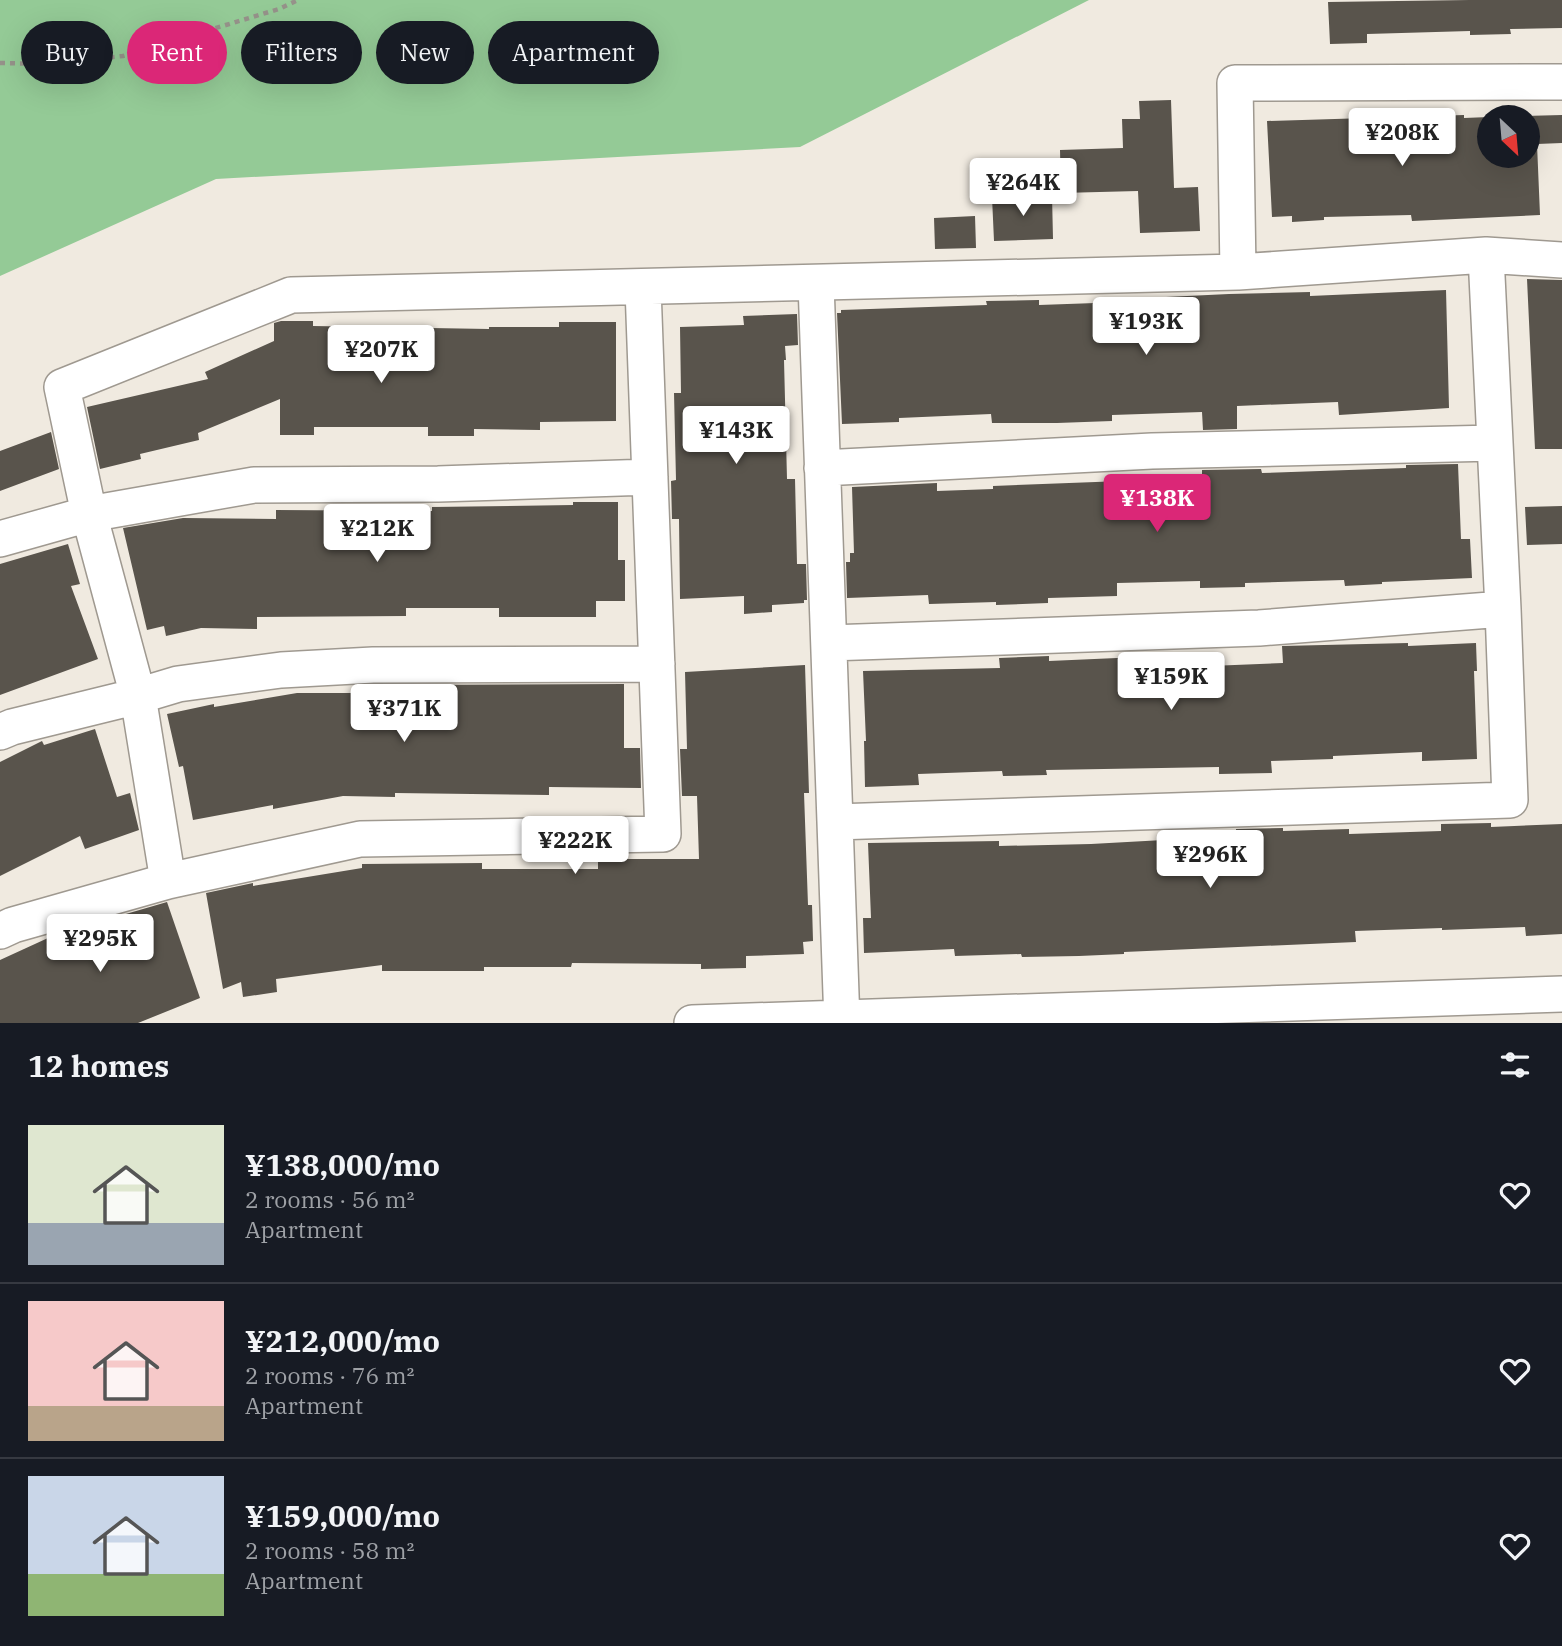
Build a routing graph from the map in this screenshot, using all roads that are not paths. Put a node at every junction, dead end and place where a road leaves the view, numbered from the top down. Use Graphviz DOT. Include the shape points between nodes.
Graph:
graph roads {
  1 [pos="1562,82"];
  2 [pos="1486,255"];
  3 [pos="1562,260"];
  4 [pos="1238,272"];
  5 [pos="816,283"];
  6 [pos="643,288"];
  7 [pos="1495,443"];
  8 [pos="822,468"];
  9 [pos="650,477"];
  10 [pos="89,514"];
  11 [pos="0,539"];
  12 [pos="1503,609"];
  13 [pos="829,643"];
  14 [pos="657,664"];
  15 [pos="138,696"];
  16 [pos="0,732"];
  17 [pos="835,822"];
  18 [pos="167,881"];
  19 [pos="0,931"];
  20 [pos="1562,994"];
  21 [pos="842,1020"];
  22 [pos="692,1023"];
  1 -- 4 [label="street" via="1235,83"];
  2 -- 3 [label="street"];
  2 -- 4 [label="street"];
  2 -- 7 [label="street"];
  4 -- 5 [label="street"];
  5 -- 6 [label="street"];
  5 -- 8 [label="street"];
  6 -- 9 [label="street"];
  6 -- 10 [label="street" via="291,295 62,387"];
  7 -- 8 [label="street" via="1152,451"];
  7 -- 12 [label="street"];
  8 -- 13 [label="street"];
  9 -- 10 [label="street" via="254,485"];
  9 -- 14 [label="street"];
  10 -- 11 [label="street"];
  10 -- 15 [label="street"];
  12 -- 13 [label="street" via="1259,628"];
  12 -- 17 [label="street" via="1510,800"];
  13 -- 17 [label="street"];
  14 -- 15 [label="street" via="373,665 281,670 178,684"];
  14 -- 18 [label="street" via="663,834 360,839"];
  15 -- 16 [label="street"];
  15 -- 18 [label="street"];
  17 -- 21 [label="street"];
  18 -- 19 [label="street"];
  20 -- 21 [label="street"];
  21 -- 22 [label="street"];
}
